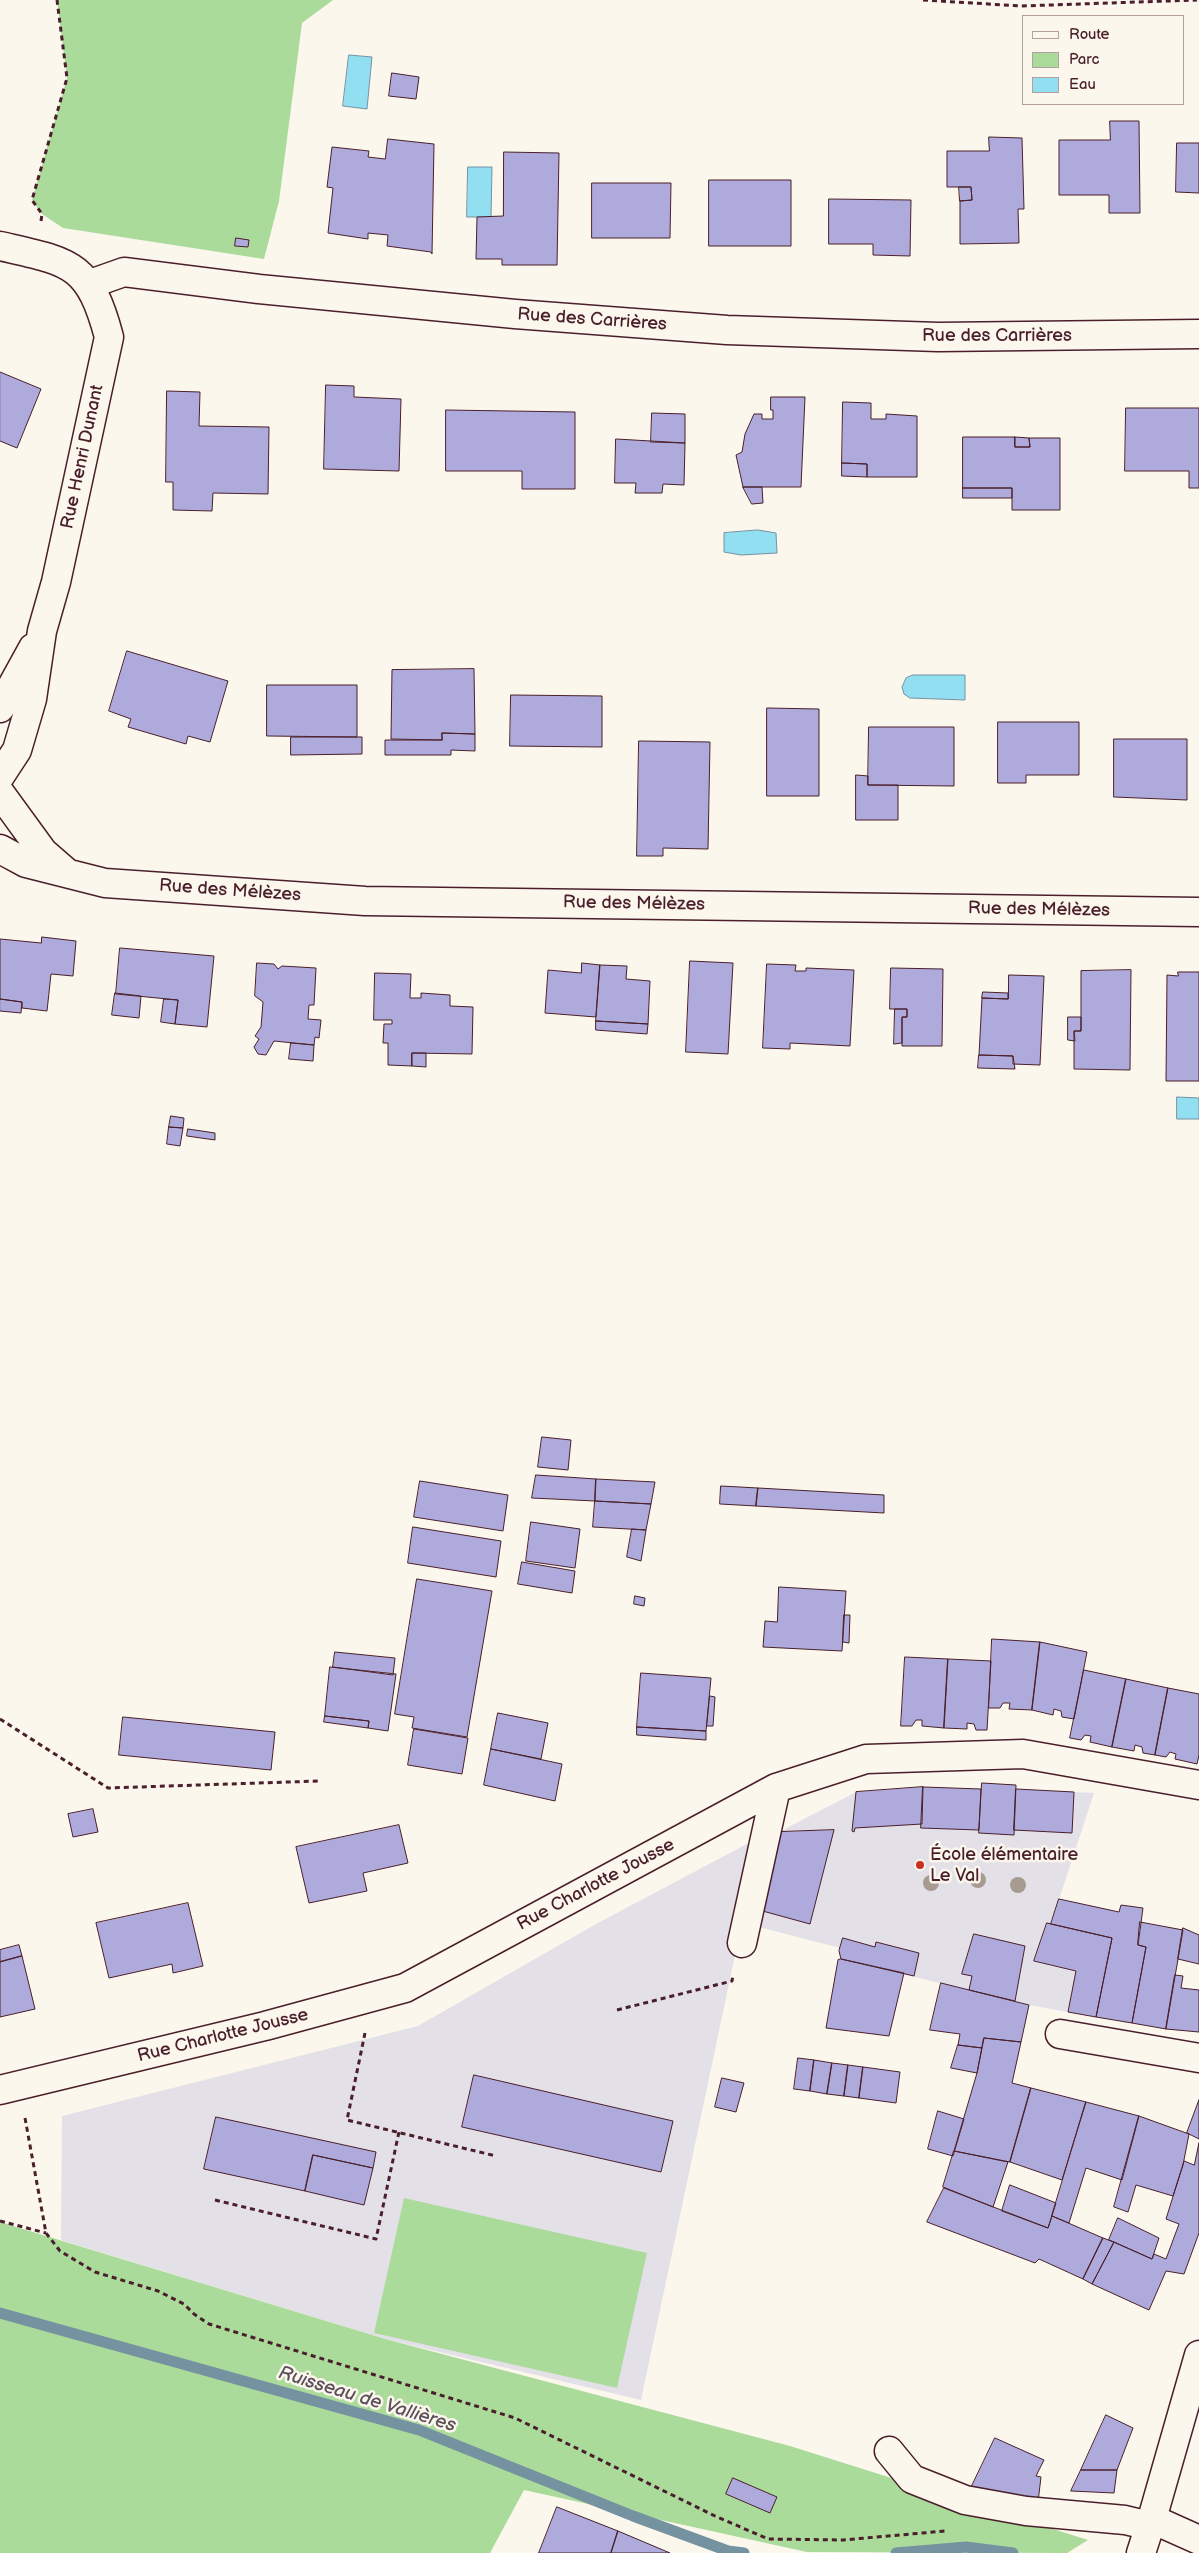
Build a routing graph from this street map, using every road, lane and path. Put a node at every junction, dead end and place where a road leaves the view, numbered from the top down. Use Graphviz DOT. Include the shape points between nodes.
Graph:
graph roads {
  1 [pos="57,0"];
  2 [pos="923,0"];
  3 [pos="1022,0"];
  4 [pos="1197,0"];
  5 [pos="1021,6"];
  6 [pos="0,246"];
  7 [pos="35,254"];
  8 [pos="90,284"];
  9 [pos="1199,334"];
  10 [pos="42,631"];
  11 [pos="0,708"];
  12 [pos="0,776"];
  13 [pos="0,793"];
  14 [pos="0,849"];
  15 [pos="71,876"];
  16 [pos="1199,912"];
  17 [pos="0,1719"];
  18 [pos="320,1781"];
  19 [pos="1199,1785"];
  20 [pos="776,1788"];
  21 [pos="742,1943"];
  22 [pos="363,2000"];
  23 [pos="617,2010"];
  24 [pos="1060,2034"];
  25 [pos="1199,2058"];
  26 [pos="9,2088"];
  27 [pos="399,2132"];
  28 [pos="496,2156"];
  29 [pos="215,2200"];
  30 [pos="0,2221"];
  31 [pos="46,2233"];
  32 [pos="1199,2355"];
  33 [pos="889,2451"];
  34 [pos="952,2530"];
  35 [pos="1147,2536"];
  36 [pos="1199,2540"];
  1 -- 7 [label="path" via="66,78 32,200 42,214"];
  2 -- 5 [label="path"];
  3 -- 5 [label="path"];
  4 -- 5 [label="path"];
  6 -- 7 [label="street"];
  7 -- 8 [label="street" via="69,264"];
  8 -- 9 [label="street, Rue des Carrières" via="124,272 495,312 727,330 938,337"];
  8 -- 10 [label="street, Rue Henri Dunant" via="102,309 109,337 56,582"];
  10 -- 11 [label="street, Rue Henri Dunant"];
  10 -- 12 [label="street, Rue Henri Dunant" via="32,699 17,750"];
  13 -- 15 [label="street, Rue des Mélèzes" via="43,852"];
  14 -- 15 [label="street, Rue des Mélèzes" via="26,863"];
  15 -- 16 [label="street, Rue des Mélèzes" via="105,883 365,901"];
  17 -- 18 [label="path" via="108,1788"];
  19 -- 20 [label="street, Rue Charlotte Jousse" via="1024,1754 866,1759"];
  20 -- 21 [label="street"];
  20 -- 22 [label="street, Rue Charlotte Jousse" via="405,1988"];
  21 -- 23 [label="path" via="732,1981"];
  22 -- 26 [label="street, Rue Charlotte Jousse"];
  22 -- 27 [label="path" via="365,2039 347,2120"];
  24 -- 25 [label="street"];
  26 -- 31 [label="path"];
  27 -- 28 [label="path"];
  27 -- 29 [label="path" via="376,2239"];
  30 -- 31 [label="path"];
  31 -- 34 [label="path" via="60,2252 95,2272 158,2291 184,2304 210,2324 515,2418 768,2539 843,2540"];
  32 -- 35 [label="street"];
  33 -- 35 [label="street" via="912,2479 965,2500 1026,2511 1125,2520"];
  35 -- 36 [label="street"];
}
